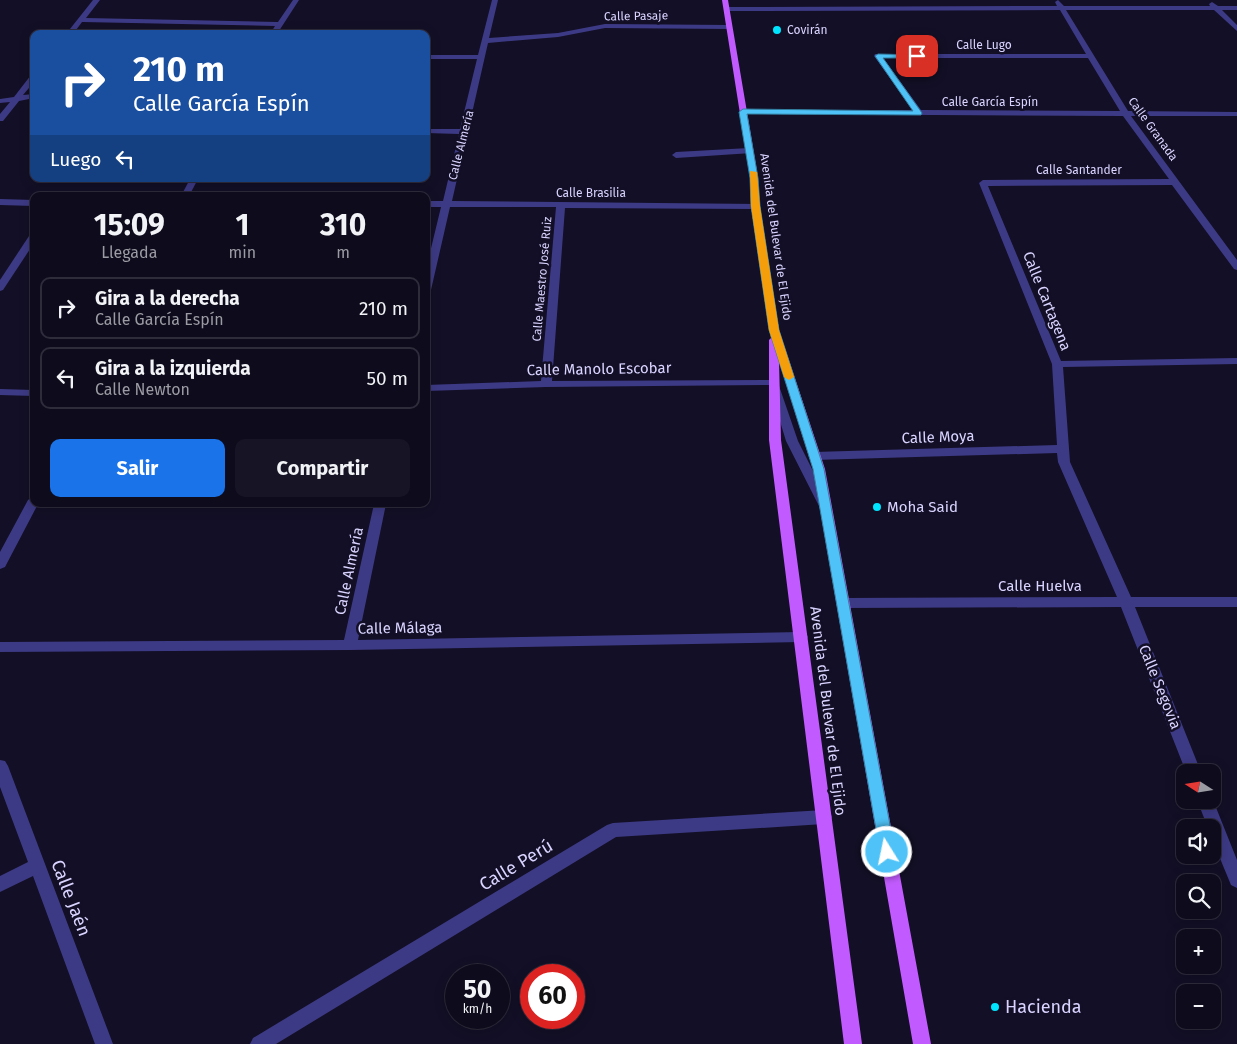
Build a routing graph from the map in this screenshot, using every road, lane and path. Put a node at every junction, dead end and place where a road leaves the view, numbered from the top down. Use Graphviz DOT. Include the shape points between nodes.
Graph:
graph roads {
  1 [pos="96,0"];
  2 [pos="296,0"];
  3 [pos="495,0"];
  4 [pos="1208,0"];
  5 [pos="1058,4"];
  6 [pos="726,5"];
  7 [pos="1216,8"];
  8 [pos="1237,8"];
  9 [pos="80,20"];
  10 [pos="279,24"];
  11 [pos="729,27"];
  12 [pos="1237,29"];
  13 [pos="72,30"];
  14 [pos="275,30"];
  15 [pos="484,41"];
  16 [pos="430,56"];
  17 [pos="1090,56"];
  18 [pos="481,57"];
  19 [pos="30,82"];
  20 [pos="30,97"];
  21 [pos="16,99"];
  22 [pos="0,101"];
  23 [pos="743,112"];
  24 [pos="919,113"];
  25 [pos="1126,114"];
  26 [pos="1237,114"];
  27 [pos="0,119"];
  28 [pos="430,131"];
  29 [pos="465,132"];
  30 [pos="749,151"];
  31 [pos="676,155"];
  32 [pos="1176,182"];
  33 [pos="983,183"];
  34 [pos="0,202"];
  35 [pos="30,202"];
  36 [pos="430,204"];
  37 [pos="446,204"];
  38 [pos="561,205"];
  39 [pos="756,206"];
  40 [pos="30,241"];
  41 [pos="1237,267"];
  42 [pos="430,273"];
  43 [pos="0,288"];
  44 [pos="774,330"];
  45 [pos="1237,361"];
  46 [pos="1057,364"];
  47 [pos="772,382"];
  48 [pos="546,384"];
  49 [pos="430,388"];
  50 [pos="0,392"];
  51 [pos="30,393"];
  52 [pos="1063,448"];
  53 [pos="814,456"];
  54 [pos="30,507"];
  55 [pos="379,507"];
  56 [pos="826,509"];
  57 [pos="0,564"];
  58 [pos="1126,602"];
  59 [pos="1237,602"];
  60 [pos="843,604"];
  61 [pos="800,637"];
  62 [pos="350,645"];
  63 [pos="0,647"];
  64 [pos="1191,764"];
  65 [pos="0,766"];
  66 [pos="1209,809"];
  67 [pos="824,817"];
  68 [pos="37,866"];
  69 [pos="1237,880"];
  70 [pos="0,884"];
  71 [pos="104,1044"];
  72 [pos="258,1044"];
  73 [pos="853,1044"];
  74 [pos="922,1044"];
  1 -- 9 [label="street"];
  2 -- 10 [label="street"];
  3 -- 15 [label="street, Calle Almería"];
  4 -- 7 [label="street"];
  5 -- 6 [label="street"];
  5 -- 7 [label="street"];
  5 -- 17 [label="street, Calle Granada"];
  6 -- 11 [label="main road, Avenida del Bulevar de El Ejido"];
  7 -- 8 [label="street"];
  7 -- 12 [label="street"];
  9 -- 10 [label="street"];
  9 -- 13 [label="street"];
  10 -- 14 [label="street"];
  11 -- 15 [label="street, Calle Pasaje" via="605,26 558,35"];
  11 -- 23 [label="main road, Avenida del Bulevar de El Ejido"];
  15 -- 18 [label="street, Calle Almería"];
  16 -- 18 [label="street"];
  17 -- 24 [label="street, Calle Lugo" via="878,56"];
  17 -- 25 [label="street, Calle Granada"];
  18 -- 29 [label="street, Calle Almería"];
  19 -- 21 [label="street"];
  20 -- 21 [label="street"];
  21 -- 22 [label="street"];
  21 -- 27 [label="street"];
  23 -- 24 [label="street, Calle García Espín"];
  23 -- 30 [label="main road, Avenida del Bulevar de El Ejido"];
  24 -- 25 [label="street, Calle García Espín"];
  25 -- 26 [label="street, Calle García Espín"];
  25 -- 32 [label="street, Calle Granada"];
  28 -- 29 [label="street"];
  29 -- 37 [label="street, Calle Almería"];
  30 -- 31 [label="street"];
  30 -- 39 [label="main road, Avenida del Bulevar de El Ejido"];
  32 -- 33 [label="street, Calle Santander"];
  32 -- 41 [label="street, Calle Granada"];
  33 -- 46 [label="street, Calle Cartagena"];
  34 -- 35 [label="street"];
  36 -- 37 [label="street, Calle Brasilia"];
  37 -- 38 [label="street, Calle Brasilia"];
  37 -- 42 [label="street, Calle Almería"];
  38 -- 39 [label="street, Calle Brasilia"];
  38 -- 48 [label="street, Calle Maestro José Ruiz"];
  39 -- 44 [label="main road, Avenida del Bulevar de El Ejido"];
  40 -- 43 [label="street"];
  44 -- 47 [label="main road, Avenida del Bulevar de El Ejido"];
  44 -- 53 [label="main road, Avenida del Bulevar de El Ejido"];
  45 -- 46 [label="street"];
  46 -- 52 [label="street, Calle Cartagena"];
  47 -- 48 [label="street, Calle Manolo Escobar"];
  47 -- 56 [label="street, Avenida del Bulevar de El Ejido" via="792,441"];
  47 -- 61 [label="main road, Avenida del Bulevar de El Ejido" via="775,440"];
  48 -- 49 [label="street, Calle Manolo Escobar"];
  50 -- 51 [label="street"];
  52 -- 53 [label="street, Calle Moya"];
  52 -- 58 [label="street, Calle Cartagena" via="1064,462"];
  53 -- 56 [label="main road, Avenida del Bulevar de El Ejido"];
  54 -- 57 [label="street"];
  55 -- 62 [label="street, Calle Almería"];
  56 -- 60 [label="main road, Avenida del Bulevar de El Ejido"];
  58 -- 59 [label="street, Calle Huelva"];
  58 -- 60 [label="street, Calle Huelva"];
  58 -- 64 [label="street, Calle Segovia"];
  60 -- 74 [label="main road, Avenida del Bulevar de El Ejido"];
  61 -- 62 [label="street, Calle Málaga"];
  61 -- 67 [label="main road, Avenida del Bulevar de El Ejido"];
  62 -- 63 [label="street, Calle Málaga"];
  65 -- 68 [label="street, Calle Jaén"];
  66 -- 69 [label="street"];
  67 -- 72 [label="street, Calle Perú" via="613,830"];
  67 -- 73 [label="main road, Avenida del Bulevar de El Ejido"];
  68 -- 70 [label="street"];
  68 -- 71 [label="street, Calle Jaén"];
}
